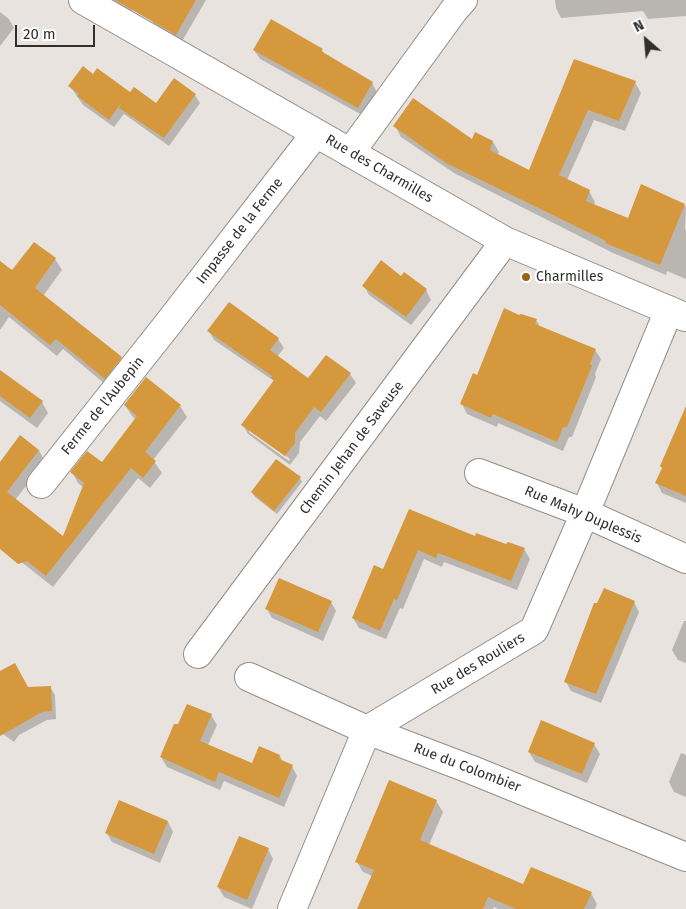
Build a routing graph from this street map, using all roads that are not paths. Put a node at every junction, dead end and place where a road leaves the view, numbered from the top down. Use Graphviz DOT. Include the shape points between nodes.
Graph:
graph roads {
  1 [pos="83,0"];
  2 [pos="463,0"];
  3 [pos="316,134"];
  4 [pos="350,153"];
  5 [pos="505,241"];
  6 [pos="678,314"];
  7 [pos="164,329"];
  8 [pos="479,473"];
  9 [pos="41,484"];
  10 [pos="585,513"];
  11 [pos="686,559"];
  12 [pos="198,654"];
  13 [pos="249,677"];
  14 [pos="368,730"];
  15 [pos="686,856"];
  16 [pos="292,909"];
  1 -- 3 [label="street, Rue des Charmilles"];
  2 -- 4 [label="street"];
  3 -- 4 [label="street, Rue des Charmilles"];
  3 -- 7 [label="street, Impasse de la Ferme"];
  4 -- 5 [label="street, Rue des Charmilles"];
  5 -- 6 [label="street, Rue des Charmilles"];
  5 -- 12 [label="street, Chemin Jehan de Saveuse"];
  6 -- 10 [label="street, Rue des Rouliers"];
  7 -- 9 [label="street, Ferme de l'Aubepin"];
  8 -- 10 [label="street, Rue Mahy Duplessis"];
  10 -- 11 [label="street, Rue Mahy Duplessis"];
  10 -- 14 [label="street, Rue des Rouliers" via="534,630"];
  13 -- 14 [label="street, Rue du Colombier"];
  14 -- 15 [label="street, Rue du Colombier"];
  14 -- 16 [label="street"];
}
